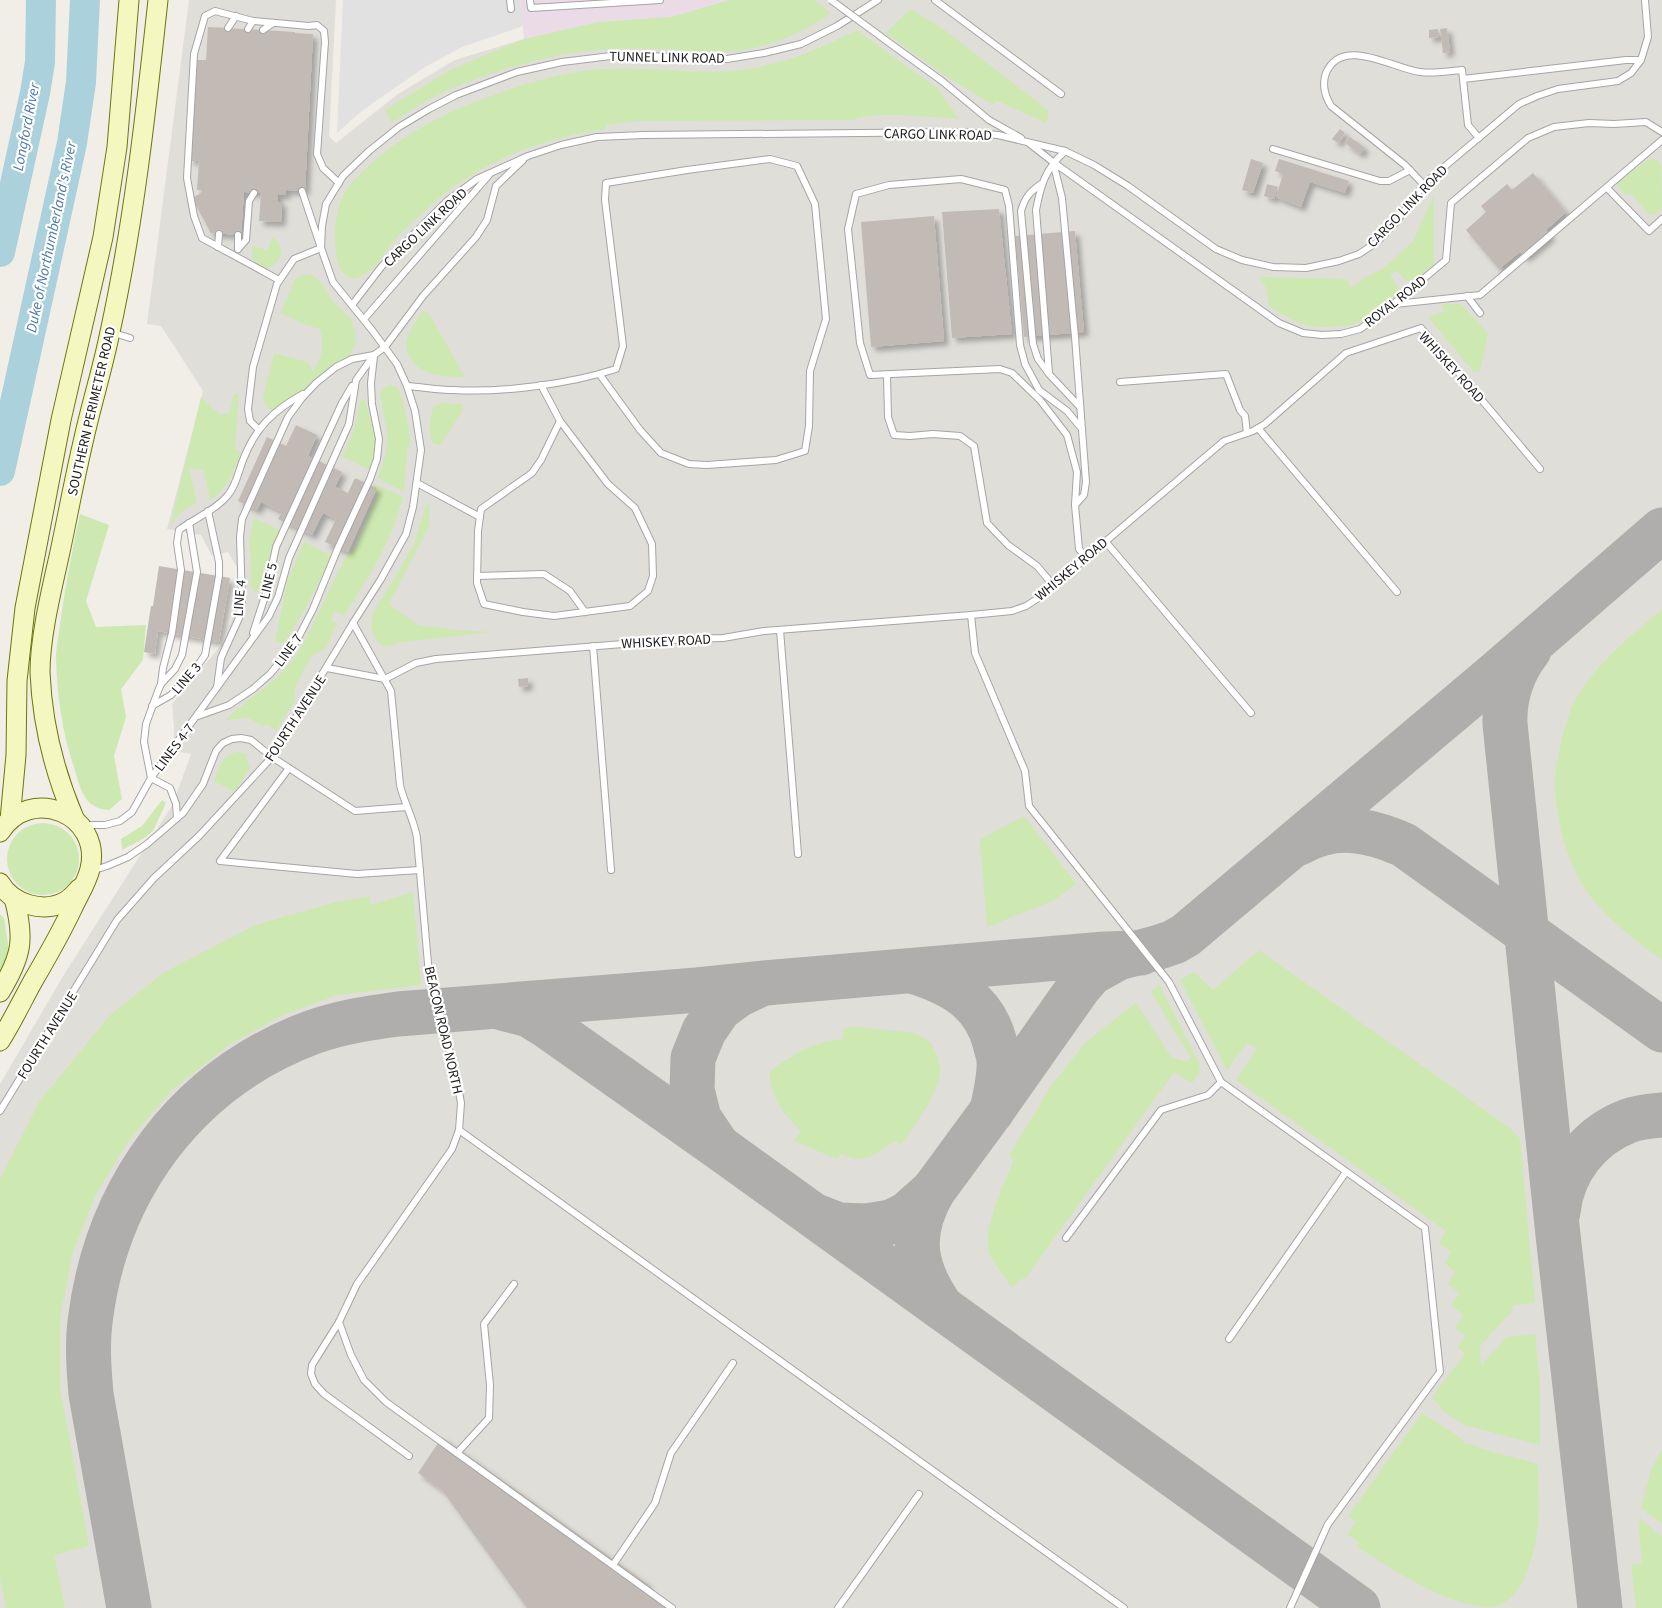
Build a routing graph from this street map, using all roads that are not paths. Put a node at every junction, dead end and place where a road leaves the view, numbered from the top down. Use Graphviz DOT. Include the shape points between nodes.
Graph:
graph roads {
  1 [pos="128,0"];
  2 [pos="158,0"];
  3 [pos="510,0"];
  4 [pos="530,0"];
  5 [pos="660,0"];
  6 [pos="831,0"];
  7 [pos="878,0"];
  8 [pos="935,0"];
  9 [pos="1645,0"];
  10 [pos="511,9"];
  11 [pos="236,16"];
  12 [pos="253,21"];
  13 [pos="273,23"];
  14 [pos="309,26"];
  15 [pos="228,28"];
  16 [pos="248,29"];
  17 [pos="263,30"];
  18 [pos="309,34"];
  19 [pos="1641,60"];
  20 [pos="1463,79"];
  21 [pos="1061,94"];
  22 [pos="1662,132"];
  23 [pos="1479,138"];
  24 [pos="1662,140"];
  25 [pos="1028,142"];
  26 [pos="1273,149"];
  27 [pos="1065,151"];
  28 [pos="528,156"];
  29 [pos="1053,162"];
  30 [pos="1410,170"];
  31 [pos="492,172"];
  32 [pos="339,182"];
  33 [pos="1042,184"];
  34 [pos="1424,185"];
  35 [pos="1607,188"];
  36 [pos="302,191"];
  37 [pos="254,193"];
  38 [pos="1662,219"];
  39 [pos="219,234"];
  40 [pos="238,235"];
  41 [pos="218,247"];
  42 [pos="322,248"];
  43 [pos="238,249"];
  44 [pos="238,258"];
  45 [pos="279,280"];
  46 [pos="1467,296"];
  47 [pos="1393,304"];
  48 [pos="352,305"];
  49 [pos="1480,313"];
  50 [pos="364,319"];
  51 [pos="110,332"];
  52 [pos="130,338"];
  53 [pos="385,346"];
  54 [pos="374,355"];
  55 [pos="600,374"];
  56 [pos="1049,374"];
  57 [pos="887,375"];
  58 [pos="356,380"];
  59 [pos="1120,382"];
  60 [pos="541,385"];
  61 [pos="407,386"];
  62 [pos="309,390"];
  63 [pos="1080,408"];
  64 [pos="560,421"];
  65 [pos="1258,428"];
  66 [pos="1082,429"];
  67 [pos="259,430"];
  68 [pos="1247,433"];
  69 [pos="1540,469"];
  70 [pos="417,483"];
  71 [pos="1075,505"];
  72 [pos="208,511"];
  73 [pos="480,517"];
  74 [pos="188,523"];
  75 [pos="1105,541"];
  76 [pos="1086,557"];
  77 [pos="477,576"];
  78 [pos="1053,585"];
  79 [pos="1397,592"];
  80 [pos="585,612"];
  81 [pos="971,615"];
  82 [pos="353,623"];
  83 [pos="780,630"];
  84 [pos="251,639"];
  85 [pos="593,646"];
  86 [pos="327,668"];
  87 [pos="385,679"];
  88 [pos="161,684"];
  89 [pos="217,688"];
  90 [pos="152,706"];
  91 [pos="1251,714"];
  92 [pos="197,716"];
  93 [pos="272,758"];
  94 [pos="290,768"];
  95 [pos="151,778"];
  96 [pos="407,807"];
  97 [pos="177,818"];
  98 [pos="77,822"];
  99 [pos="3,828"];
  100 [pos="798,854"];
  101 [pos="420,870"];
  102 [pos="611,870"];
  103 [pos="87,878"];
  104 [pos="0,883"];
  105 [pos="14,898"];
  106 [pos="0,992"];
  107 [pos="0,1041"];
  108 [pos="1221,1082"];
  109 [pos="0,1111"];
  110 [pos="459,1130"];
  111 [pos="1346,1172"];
  112 [pos="1066,1238"];
  113 [pos="514,1284"];
  114 [pos="339,1322"];
  115 [pos="1229,1339"];
  116 [pos="734,1363"];
  117 [pos="457,1453"];
  118 [pos="409,1456"];
  119 [pos="919,1494"];
  120 [pos="613,1565"];
  121 [pos="672,1608"];
  122 [pos="838,1608"];
  123 [pos="1124,1608"];
  124 [pos="1290,1608"];
  1 -- 99 [label="street, SOUTHERN PERIMETER ROAD" via="117,146 103,237 61,420 25,608 17,681 16,755"];
  2 -- 51 [label="street, SOUTHERN PERIMETER ROAD" via="134,206"];
  3 -- 10 [label="lane"];
  4 -- 5 [label="lane" via="532,8"];
  6 -- 25 [label="lane, ROYAL ROAD, bridge" via="942,80 989,120"];
  7 -- 32 [label="lane, TUNNEL LINK ROAD" via="801,44 764,54 727,59 618,55 517,72 456,95 399,127 369,151"];
  8 -- 21 [label="lane"];
  9 -- 19 [label="lane" via="1648,37"];
  11 -- 12 [label="lane"];
  11 -- 15 [label="lane"];
  11 -- 41 [label="lane" via="215,11 205,16 194,54 187,178 202,238"];
  12 -- 13 [label="lane"];
  12 -- 16 [label="lane"];
  13 -- 14 [label="lane"];
  13 -- 17 [label="lane"];
  14 -- 18 [label="lane"];
  14 -- 32 [label="lane" via="317,25 324,31 326,42 317,154 323,168"];
  19 -- 20 [label="lane"];
  19 -- 23 [label="lane, CARGO LINK ROAD" via="1631,73 1618,81 1558,89 1519,104"];
  20 -- 23 [label="lane" via="1468,125"];
  20 -- 30 [label="lane" via="1462,70 1420,72 1366,55 1341,58 1328,70 1325,93 1332,106"];
  22 -- 47 [label="lane, ROYAL ROAD" via="1646,122 1589,123 1554,127 1528,138 1451,203 1446,260"];
  23 -- 34 [label="lane, CARGO LINK ROAD"];
  24 -- 35 [label="lane"];
  25 -- 27 [label="lane, CARGO LINK ROAD"];
  25 -- 28 [label="lane, CARGO LINK ROAD" via="962,132 644,135 597,137 561,144"];
  25 -- 29 [label="lane, ROYAL ROAD"];
  26 -- 30 [label="lane" via="1385,182"];
  27 -- 29 [label="lane"];
  27 -- 34 [label="lane, CARGO LINK ROAD" via="1128,186 1216,249 1242,260 1273,267 1306,268 1359,254 1396,222"];
  28 -- 31 [label="lane, CARGO LINK ROAD"];
  28 -- 53 [label="lane" via="496,186 487,220 476,236 423,296"];
  29 -- 33 [label="lane"];
  29 -- 47 [label="lane, ROYAL ROAD" via="1279,323 1303,333 1341,334 1360,329"];
  29 -- 63 [label="lane" via="1062,198"];
  30 -- 34 [label="lane"];
  31 -- 48 [label="lane, CARGO LINK ROAD" via="477,178 447,201 382,266"];
  31 -- 50 [label="lane"];
  32 -- 42 [label="lane, TUNNEL LINK ROAD" via="326,204"];
  33 -- 56 [label="lane" via="1036,210"];
  33 -- 56 [label="lane" via="1028,193 1021,211 1033,344 1038,359"];
  35 -- 38 [label="lane" via="1649,231"];
  35 -- 46 [label="lane" via="1480,295"];
  36 -- 42 [label="lane"];
  37 -- 43 [label="lane" via="249,201 246,240"];
  39 -- 41 [label="lane"];
  40 -- 43 [label="lane"];
  41 -- 44 [label="lane"];
  42 -- 45 [label="lane" via="294,259"];
  42 -- 48 [label="lane, TUNNEL LINK ROAD" via="333,282"];
  43 -- 44 [label="lane"];
  44 -- 45 [label="lane"];
  45 -- 67 [label="lane" via="253,367 248,408 250,421"];
  46 -- 47 [label="lane"];
  46 -- 49 [label="lane"];
  48 -- 50 [label="lane, FOURTH AVENUE"];
  50 -- 53 [label="lane, FOURTH AVENUE"];
  51 -- 52 [label="lane"];
  51 -- 98 [label="street, SOUTHERN PERIMETER ROAD" via="50,597 40,672 47,738 63,793"];
  53 -- 54 [label="lane"];
  53 -- 61 [label="lane, FOURTH AVENUE"];
  54 -- 58 [label="lane, LINE 5"];
  54 -- 62 [label="lane" via="352,359 336,367"];
  54 -- 92 [label="lane, LINE 7" via="371,383 379,439 377,460 313,609 295,644 254,689 229,705"];
  55 -- 55 [label="lane" via="616,370 623,346 605,200 606,183 770,159 797,166 815,204 826,319 810,372 805,450 776,460 689,464 661,453 640,430"];
  55 -- 60 [label="lane"];
  56 -- 63 [label="lane"];
  57 -- 66 [label="lane" via="870,375 860,343 848,229 856,194 889,185 961,179 1004,190 1020,345 1025,364 1039,390 1067,411"];
  57 -- 71 [label="lane" via="1000,369 1012,373 1040,400 1067,435 1078,472"];
  57 -- 78 [label="lane" via="888,417 894,435 960,436 974,446 987,523 1008,545 1037,566"];
  58 -- 84 [label="lane, LINE 5" via="342,403 276,547 267,590"];
  58 -- 84 [label="lane" via="349,424 289,558 278,597 269,616"];
  59 -- 68 [label="lane" via="1226,374 1245,416"];
  60 -- 61 [label="lane" via="490,390"];
  60 -- 64 [label="lane"];
  61 -- 70 [label="lane, FOURTH AVENUE" via="422,450"];
  62 -- 67 [label="lane" via="267,419"];
  62 -- 89 [label="lane, LINE 4" via="288,417 242,519 242,603 239,618 221,658"];
  63 -- 66 [label="lane"];
  64 -- 73 [label="lane" via="532,473 481,509"];
  64 -- 80 [label="lane" via="608,484 634,508 652,544 653,576 648,591 630,606"];
  65 -- 68 [label="lane, WHISKEY ROAD"];
  65 -- 69 [label="lane, WHISKEY ROAD" via="1346,353 1421,328"];
  65 -- 79 [label="lane"];
  66 -- 71 [label="lane" via="1086,482 1084,495"];
  67 -- 72 [label="lane" via="230,493"];
  68 -- 75 [label="lane, WHISKEY ROAD" via="1224,441"];
  70 -- 73 [label="lane"];
  70 -- 82 [label="lane, FOURTH AVENUE" via="406,534"];
  71 -- 76 [label="lane" via="1079,548"];
  72 -- 74 [label="lane"];
  72 -- 90 [label="lane, LINE 3" via="219,576 205,655 171,695"];
  73 -- 77 [label="lane"];
  74 -- 88 [label="lane" via="178,530 181,570"];
  74 -- 88 [label="lane" via="197,572 182,655 175,669"];
  75 -- 76 [label="lane, WHISKEY ROAD"];
  75 -- 91 [label="lane"];
  76 -- 78 [label="lane, WHISKEY ROAD"];
  77 -- 80 [label="lane" via="544,574 570,591"];
  77 -- 80 [label="lane" via="484,604 554,616"];
  78 -- 81 [label="lane, WHISKEY ROAD" via="1026,606 1012,611"];
  81 -- 83 [label="lane, WHISKEY ROAD"];
  81 -- 108 [label="lane" via="974,653 1025,771 1029,806 1169,982"];
  82 -- 86 [label="lane, FOURTH AVENUE"];
  82 -- 87 [label="lane, BEACON ROAD NORTH"];
  83 -- 85 [label="lane, WHISKEY ROAD" via="723,638"];
  83 -- 100 [label="lane"];
  84 -- 89 [label="lane, LINES 4-7"];
  85 -- 87 [label="lane, WHISKEY ROAD" via="430,660 416,663"];
  85 -- 102 [label="lane"];
  86 -- 87 [label="lane"];
  86 -- 93 [label="lane, FOURTH AVENUE"];
  87 -- 96 [label="lane, BEACON ROAD NORTH" via="393,702 400,784"];
  88 -- 90 [label="lane"];
  89 -- 92 [label="lane, LINES 4-7"];
  90 -- 95 [label="lane" via="144,742"];
  92 -- 95 [label="lane, LINES 4-7"];
  93 -- 94 [label="lane"];
  93 -- 97 [label="lane" via="251,740 241,738 223,743 216,751 203,784"];
  93 -- 109 [label="lane, FOURTH AVENUE" via="117,920"];
  94 -- 96 [label="lane" via="355,810"];
  94 -- 101 [label="lane" via="220,860 357,874"];
  95 -- 97 [label="lane" via="170,788"];
  95 -- 98 [label="lane, LINES 4-7" via="132,812 120,821 105,825"];
  96 -- 101 [label="lane, BEACON ROAD NORTH" via="415,827"];
  97 -- 103 [label="lane" via="128,857"];
  98 -- 99 [label="street" via="61,811 45,808 28,810"];
  98 -- 103 [label="street, SOUTHERN PERIMETER ROAD" via="87,836 92,856"];
  101 -- 110 [label="lane, BEACON ROAD NORTH" via="429,975 456,1075 461,1104"];
  103 -- 105 [label="street" via="65,901 49,906 30,906"];
  103 -- 107 [label="street" via="57,941"];
  104 -- 105 [label="street"];
  105 -- 106 [label="street" via="20,920 19,955"];
  108 -- 111 [label="lane"];
  108 -- 112 [label="lane" via="1208,1095 1161,1110"];
  110 -- 114 [label="lane, BEACON ROAD NORTH" via="452,1148 357,1284"];
  110 -- 123 [label="lane"];
  111 -- 115 [label="lane"];
  111 -- 124 [label="lane" via="1425,1228 1440,1372 1328,1524"];
  113 -- 117 [label="lane" via="484,1324 490,1385 489,1418"];
  114 -- 117 [label="lane" via="364,1380 386,1402"];
  114 -- 118 [label="lane, BEACON ROAD NORTH" via="312,1365 315,1384"];
  116 -- 120 [label="lane" via="671,1453 655,1503"];
  117 -- 120 [label="lane"];
  119 -- 122 [label="lane"];
  120 -- 121 [label="lane"];
}
